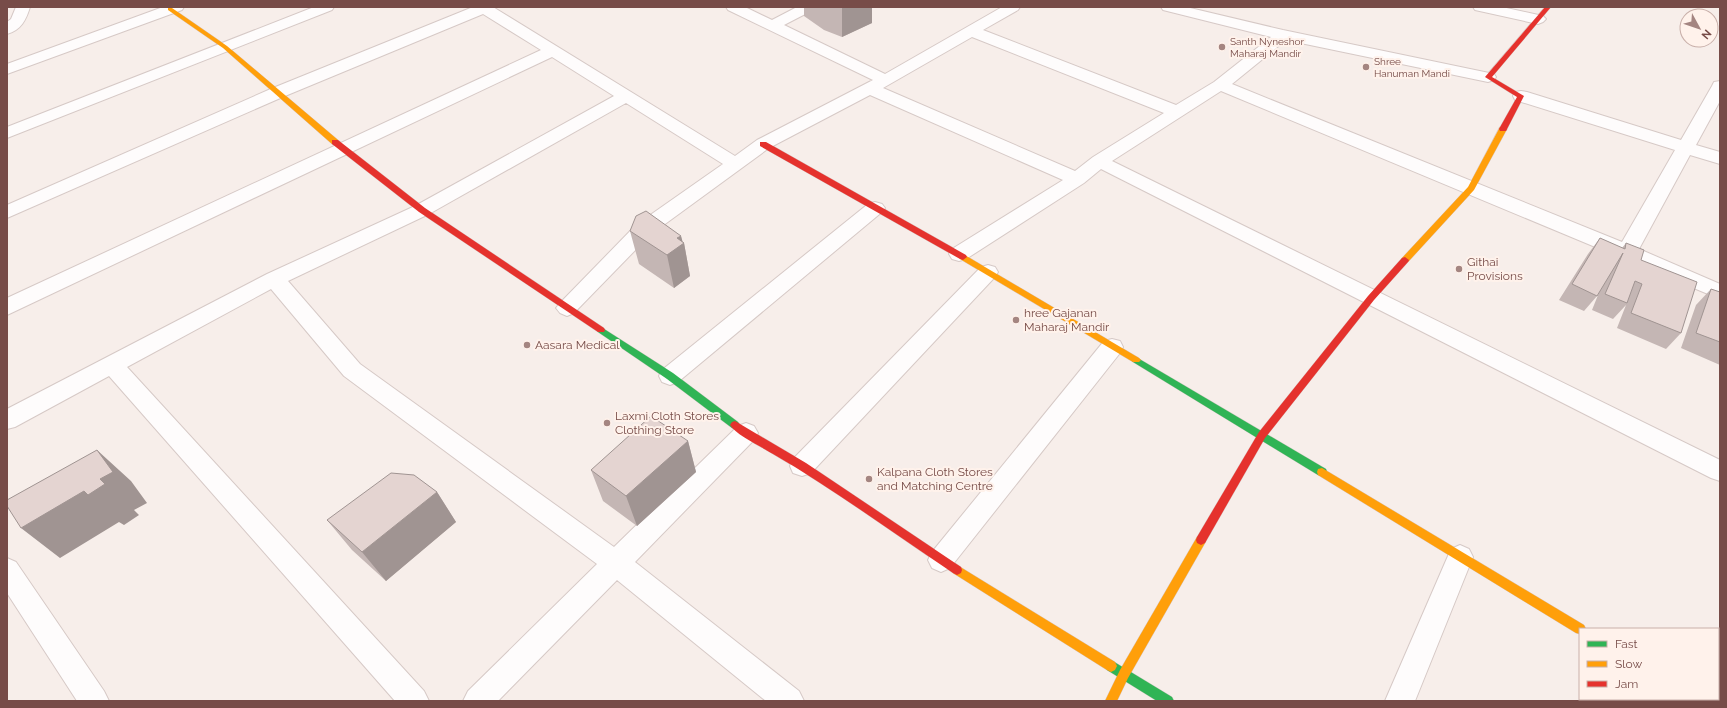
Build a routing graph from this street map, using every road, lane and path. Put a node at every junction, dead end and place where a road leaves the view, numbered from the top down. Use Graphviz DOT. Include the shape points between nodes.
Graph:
graph roads {
  1 [pos="23,7"];
  2 [pos="327,7"];
  3 [pos="733,7"];
  4 [pos="808,7"];
  5 [pos="1014,7"];
  6 [pos="1168,7"];
  7 [pos="1480,7"];
  8 [pos="1548,7"];
  9 [pos="174,8"];
  10 [pos="485,8"];
  11 [pos="1538,19"];
  12 [pos="773,25"];
  13 [pos="7,28"];
  14 [pos="971,31"];
  15 [pos="1283,35"];
  16 [pos="225,47"];
  17 [pos="553,50"];
  18 [pos="7,69"];
  19 [pos="1488,77"];
  20 [pos="876,84"];
  21 [pos="1220,85"];
  22 [pos="1720,86"];
  23 [pos="279,92"];
  24 [pos="626,96"];
  25 [pos="1521,96"];
  26 [pos="1178,112"];
  27 [pos="7,133"];
  28 [pos="763,144"];
  29 [pos="1686,147"];
  30 [pos="342,148"];
  31 [pos="1720,158"];
  32 [pos="1099,161"];
  33 [pos="736,164"];
  34 [pos="1077,179"];
  35 [pos="1471,188"];
  36 [pos="875,208"];
  37 [pos="422,210"];
  38 [pos="7,212"];
  39 [pos="1627,252"];
  40 [pos="959,254"];
  41 [pos="988,272"];
  42 [pos="274,279"];
  43 [pos="1720,292"];
  44 [pos="1371,298"];
  45 [pos="7,307"];
  46 [pos="567,308"];
  47 [pos="1112,347"];
  48 [pos="111,364"];
  49 [pos="670,376"];
  50 [pos="7,420"];
  51 [pos="746,433"];
  52 [pos="1262,435"];
  53 [pos="802,466"];
  54 [pos="1720,471"];
  55 [pos="1460,557"];
  56 [pos="942,560"];
  57 [pos="617,564"];
  58 [pos="7,570"];
  59 [pos="1579,628"];
  60 [pos="1124,674"];
  61 [pos="94,701"];
  62 [pos="414,701"];
  63 [pos="478,701"];
  64 [pos="789,701"];
  65 [pos="1111,701"];
  66 [pos="1168,701"];
  67 [pos="1400,701"];
  1 -- 13 [label="street" via="18,21"];
  2 -- 16 [label="street"];
  3 -- 12 [label="street"];
  4 -- 12 [label="street"];
  5 -- 14 [label="street"];
  6 -- 15 [label="street"];
  7 -- 11 [label="street"];
  8 -- 11 [label="street"];
  9 -- 16 [label="street"];
  9 -- 18 [label="street"];
  10 -- 17 [label="street"];
  10 -- 23 [label="street"];
  11 -- 19 [label="street"];
  12 -- 20 [label="street"];
  14 -- 20 [label="street"];
  14 -- 26 [label="street"];
  15 -- 19 [label="street"];
  15 -- 21 [label="street"];
  16 -- 23 [label="street"];
  16 -- 27 [label="street"];
  17 -- 24 [label="street"];
  17 -- 30 [label="street"];
  19 -- 25 [label="street"];
  20 -- 28 [label="street"];
  20 -- 34 [label="street"];
  21 -- 26 [label="street"];
  21 -- 35 [label="street"];
  22 -- 29 [label="street"];
  23 -- 30 [label="street"];
  23 -- 38 [label="street"];
  24 -- 33 [label="street"];
  24 -- 37 [label="street"];
  25 -- 29 [label="street"];
  25 -- 35 [label="street"];
  26 -- 32 [label="street"];
  28 -- 33 [label="street"];
  28 -- 36 [label="street"];
  29 -- 31 [label="street"];
  29 -- 39 [label="street"];
  30 -- 37 [label="street"];
  30 -- 45 [label="street"];
  32 -- 34 [label="street"];
  32 -- 44 [label="street"];
  33 -- 46 [label="street" via="643,230"];
  34 -- 40 [label="street"];
  35 -- 39 [label="street"];
  35 -- 44 [label="street"];
  36 -- 40 [label="street"];
  36 -- 49 [label="street"];
  37 -- 42 [label="street"];
  37 -- 46 [label="street"];
  39 -- 43 [label="street"];
  40 -- 41 [label="street"];
  41 -- 47 [label="street"];
  41 -- 53 [label="street"];
  42 -- 48 [label="street"];
  42 -- 57 [label="street" via="352,370"];
  44 -- 52 [label="street"];
  44 -- 54 [label="street"];
  46 -- 49 [label="street"];
  47 -- 52 [label="street"];
  47 -- 56 [label="street"];
  48 -- 50 [label="street"];
  48 -- 62 [label="street"];
  49 -- 51 [label="street"];
  51 -- 53 [label="street"];
  51 -- 57 [label="street"];
  52 -- 55 [label="street"];
  52 -- 60 [label="street"];
  53 -- 56 [label="street"];
  55 -- 59 [label="street"];
  55 -- 67 [label="street"];
  56 -- 60 [label="street"];
  57 -- 63 [label="street"];
  57 -- 64 [label="street"];
  58 -- 61 [label="street"];
  60 -- 65 [label="street"];
  60 -- 66 [label="street"];
}
